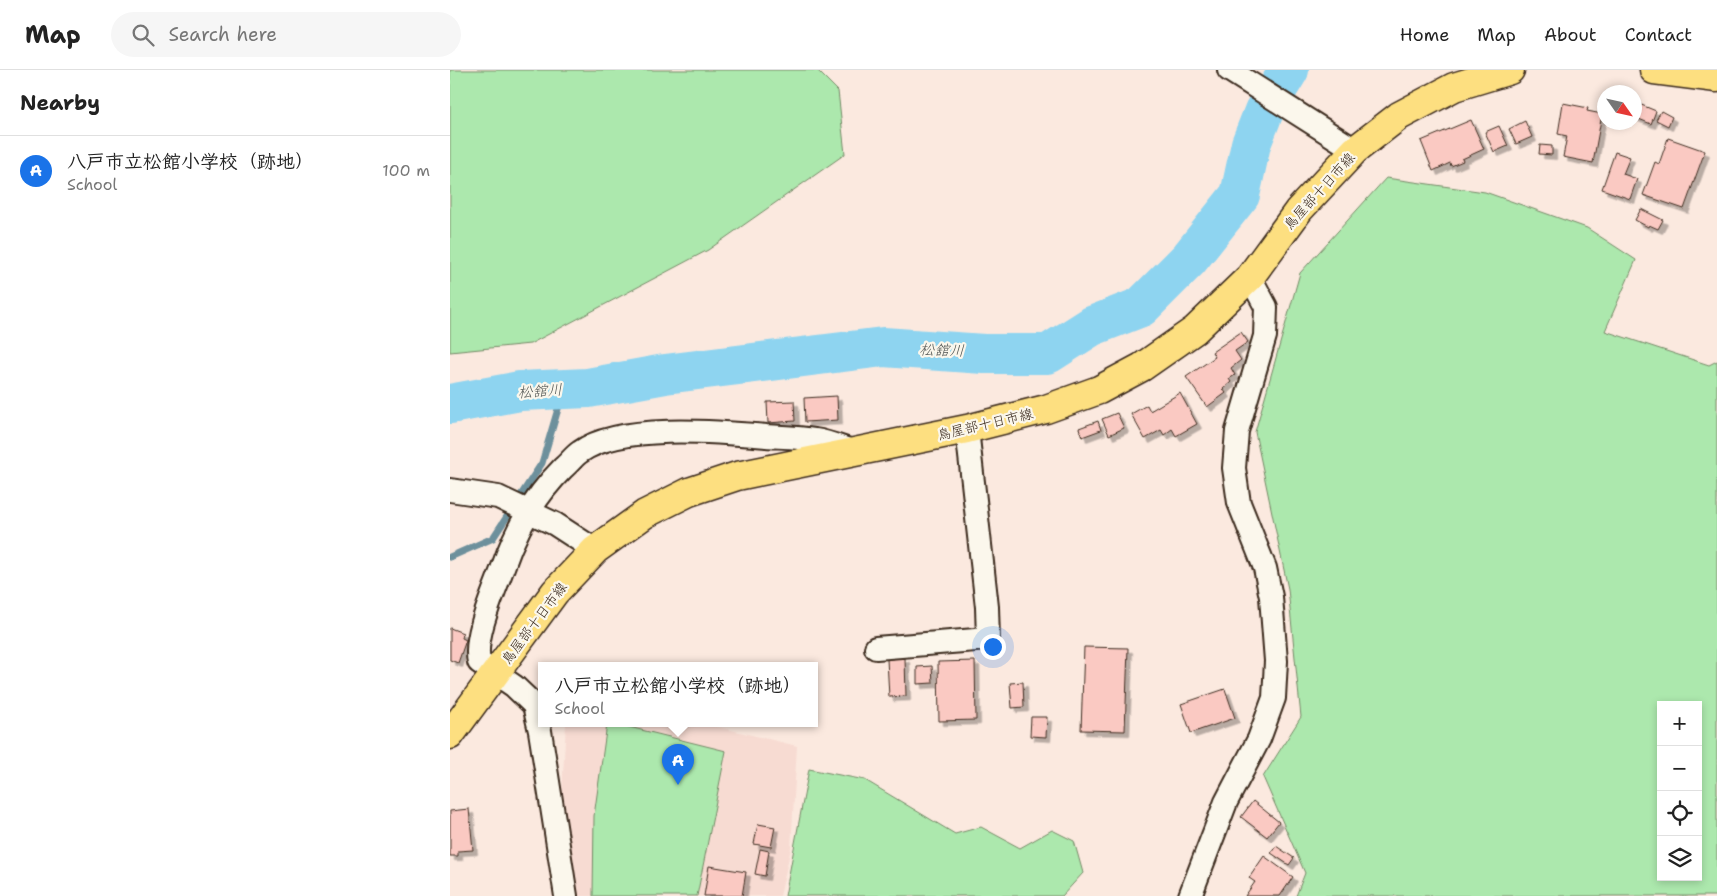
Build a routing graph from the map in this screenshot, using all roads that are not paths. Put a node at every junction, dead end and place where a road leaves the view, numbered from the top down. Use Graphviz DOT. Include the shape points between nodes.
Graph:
graph roads {
  1 [pos="1510,70"];
  2 [pos="1654,70"];
  3 [pos="1237,75"];
  4 [pos="1717,78"];
  5 [pos="1355,150"];
  6 [pos="1250,277"];
  7 [pos="967,429"];
  8 [pos="858,452"];
  9 [pos="450,490"];
  10 [pos="528,511"];
  11 [pos="595,550"];
  12 [pos="876,648"];
  13 [pos="496,674"];
  14 [pos="538,722"];
  15 [pos="539,727"];
  16 [pos="450,735"];
  17 [pos="566,896"];
  18 [pos="1190,896"];
  1 -- 5 [label="main road, 鳥屋部十日市線" via="1454,87 1399,116"];
  2 -- 4 [label="main road"];
  3 -- 5 [label="street"];
  5 -- 6 [label="main road, 鳥屋部十日市線" via="1299,210"];
  6 -- 7 [label="main road, 鳥屋部十日市線" via="1195,330 1142,367 1099,390 1046,409"];
  6 -- 18 [label="street" via="1266,307 1265,336 1237,431 1234,468 1239,503 1265,568 1271,597 1276,661 1274,698 1259,739 1226,802"];
  7 -- 8 [label="main road, 鳥屋部十日市線"];
  7 -- 12 [label="street" via="988,639"];
  8 -- 10 [label="street" via="816,440 718,431 618,437 580,452 542,490"];
  8 -- 11 [label="main road, 鳥屋部十日市線" via="770,468 689,492 645,514"];
  9 -- 10 [label="street" via="498,497"];
  10 -- 11 [label="street"];
  10 -- 13 [label="street" via="508,553 477,652 479,662"];
  11 -- 13 [label="main road, 鳥屋部十日市線" via="555,592"];
  13 -- 14 [label="street" via="534,705"];
  13 -- 16 [label="main road, 鳥屋部十日市線"];
  15 -- 17 [label="street"];
}
